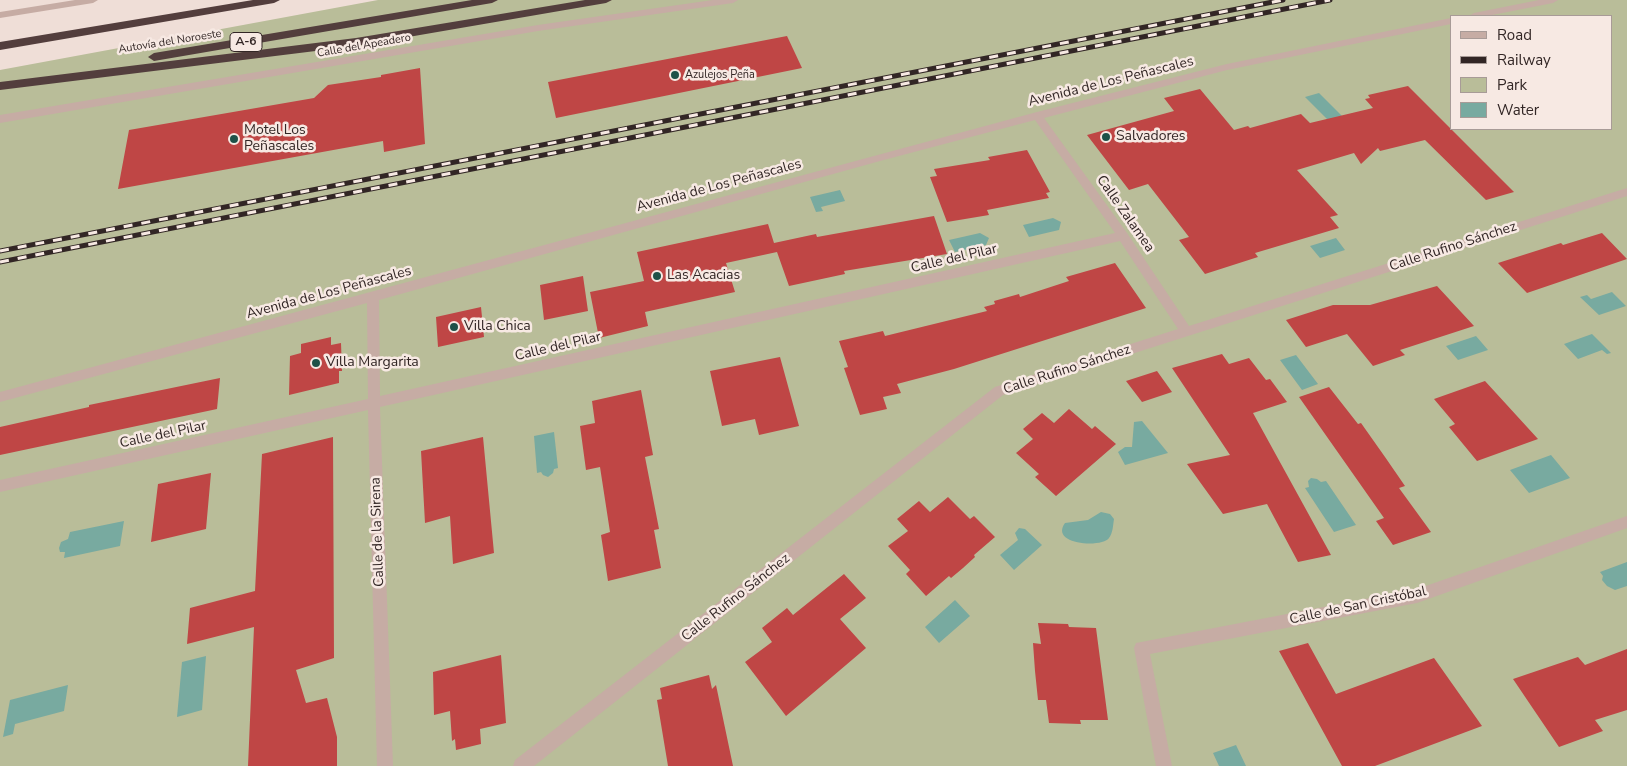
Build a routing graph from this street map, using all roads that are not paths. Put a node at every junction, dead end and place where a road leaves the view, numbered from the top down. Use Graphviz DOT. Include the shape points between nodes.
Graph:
graph roads {
  1 [pos="92,0"];
  2 [pos="274,0"];
  3 [pos="492,0"];
  4 [pos="606,0"];
  5 [pos="733,0"];
  6 [pos="1552,0"];
  7 [pos="0,15"];
  8 [pos="1479,15"];
  9 [pos="1450,21"];
  10 [pos="0,46"];
  11 [pos="0,84"];
  12 [pos="1037,116"];
  13 [pos="0,120"];
  14 [pos="1627,192"];
  15 [pos="1123,236"];
  16 [pos="373,297"];
  17 [pos="1186,331"];
  18 [pos="0,397"];
  19 [pos="374,404"];
  20 [pos="0,486"];
  21 [pos="1627,522"];
  22 [pos="385,766"];
  23 [pos="521,766"];
  24 [pos="1164,766"];
  1 -- 7 [label="street"];
  2 -- 10 [label="highway, Autovía del Noroeste"];
  3 -- 11 [label="highway, Autovía del Noroeste / A-6"];
  4 -- 11 [label="highway" via="356,42"];
  5 -- 13 [label="street, Calle del Apeadero" via="538,28"];
  6 -- 8 [label="street"];
  9 -- 12 [label="street, Avenida de Los Peñascales" via="1227,67"];
  12 -- 15 [label="street, Calle Zalamea"];
  12 -- 16 [label="street, Avenida de Los Peñascales"];
  14 -- 17 [label="street, Calle Rufino Sánchez"];
  15 -- 17 [label="street, Calle Zalamea"];
  15 -- 19 [label="street, Calle del Pilar"];
  16 -- 18 [label="street, Avenida de Los Peñascales"];
  16 -- 19 [label="street, Calle de la Sirena"];
  17 -- 23 [label="street, Calle Rufino Sánchez" via="999,392"];
  19 -- 20 [label="street, Calle del Pilar"];
  19 -- 22 [label="street, Calle de la Sirena"];
  21 -- 24 [label="street, Calle de San Cristóbal" via="1417,596 1141,648"];
}
